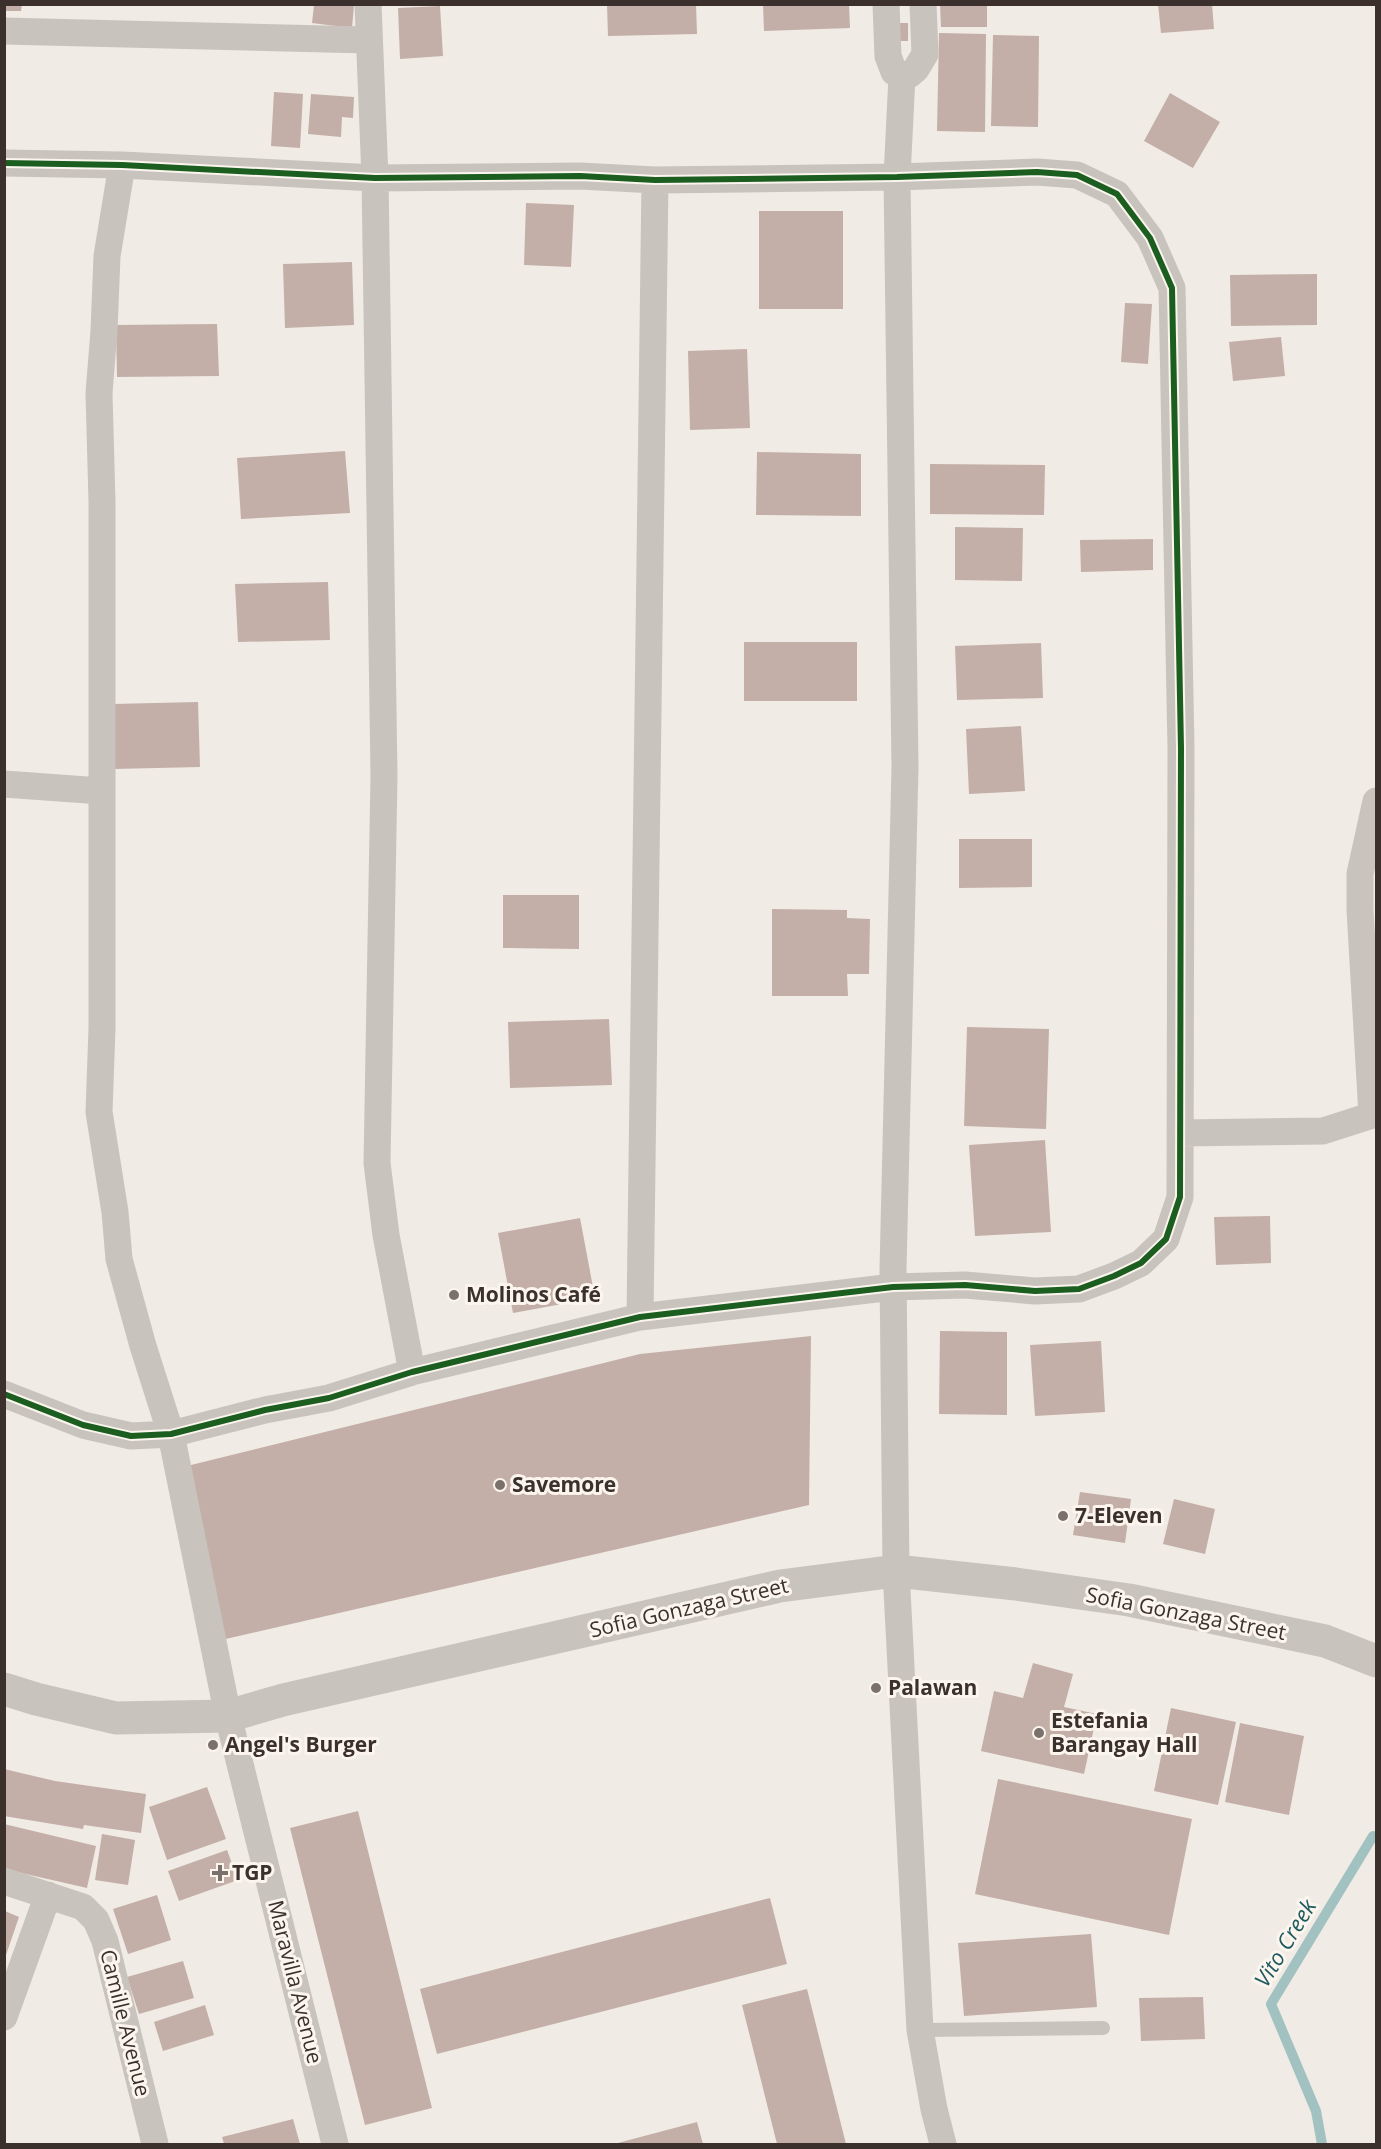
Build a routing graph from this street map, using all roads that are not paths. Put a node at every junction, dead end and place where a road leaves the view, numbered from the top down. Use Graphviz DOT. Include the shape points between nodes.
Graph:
graph roads {
  1 [pos="368,4"];
  2 [pos="886,4"];
  3 [pos="923,4"];
  4 [pos="4,31"];
  5 [pos="368,40"];
  6 [pos="902,76"];
  7 [pos="4,162"];
  8 [pos="122,165"];
  9 [pos="897,177"];
  10 [pos="375,178"];
  11 [pos="655,180"];
  12 [pos="4,784"];
  13 [pos="101,791"];
  14 [pos="1377,801"];
  15 [pos="1371,970"];
  16 [pos="1374,1114"];
  17 [pos="1180,1133"];
  18 [pos="893,1287"];
  19 [pos="640,1317"];
  20 [pos="412,1372"];
  21 [pos="4,1394"];
  22 [pos="171,1434"];
  23 [pos="896,1571"];
  24 [pos="1377,1661"];
  25 [pos="4,1689"];
  26 [pos="228,1716"];
  27 [pos="4,1881"];
  28 [pos="48,1895"];
  29 [pos="4,2017"];
  30 [pos="1104,2028"];
  31 [pos="920,2030"];
  32 [pos="155,2145"];
  33 [pos="335,2145"];
  34 [pos="942,2145"];
  1 -- 5 [label="street"];
  2 -- 6 [label="street" via="888,56 894,72"];
  3 -- 6 [label="street" via="925,54 916,69"];
  4 -- 5 [label="street"];
  5 -- 10 [label="street"];
  6 -- 9 [label="street"];
  7 -- 8 [label="street"];
  8 -- 10 [label="street"];
  8 -- 13 [label="street, Maravilla Avenue" via="107,256 99,393"];
  9 -- 11 [label="street"];
  9 -- 17 [label="street" via="1037,172 1077,176 1117,194 1150,238 1172,288 1181,748"];
  9 -- 18 [label="street" via="905,767"];
  10 -- 11 [label="street" via="580,176"];
  10 -- 20 [label="street" via="384,776 377,1163 386,1235"];
  11 -- 19 [label="street"];
  12 -- 13 [label="street"];
  13 -- 22 [label="street, Maravilla Avenue" via="99,1112 119,1259"];
  14 -- 15 [label="street" via="1360,874 1360,910"];
  15 -- 16 [label="street"];
  16 -- 17 [label="street" via="1323,1131"];
  17 -- 18 [label="street" via="1180,1197 1166,1239 1141,1263 1079,1289"];
  18 -- 19 [label="street"];
  18 -- 23 [label="street"];
  19 -- 20 [label="street"];
  20 -- 22 [label="street" via="329,1398"];
  21 -- 22 [label="street" via="83,1425 112,1432 130,1436"];
  22 -- 26 [label="street, Maravilla Avenue"];
  23 -- 24 [label="street, Sofia Gonzaga Street" via="1129,1600 1326,1641"];
  23 -- 26 [label="street, Sofia Gonzaga Street" via="780,1586"];
  23 -- 31 [label="street"];
  25 -- 26 [label="street, Sofia Gonzaga Street" via="116,1718"];
  26 -- 33 [label="street, Maravilla Avenue"];
  27 -- 28 [label="street"];
  28 -- 29 [label="street"];
  28 -- 32 [label="street, Camille Avenue" via="83,1907 96,1920 105,1941"];
  30 -- 31 [label="lane"];
  31 -- 34 [label="street"];
}
